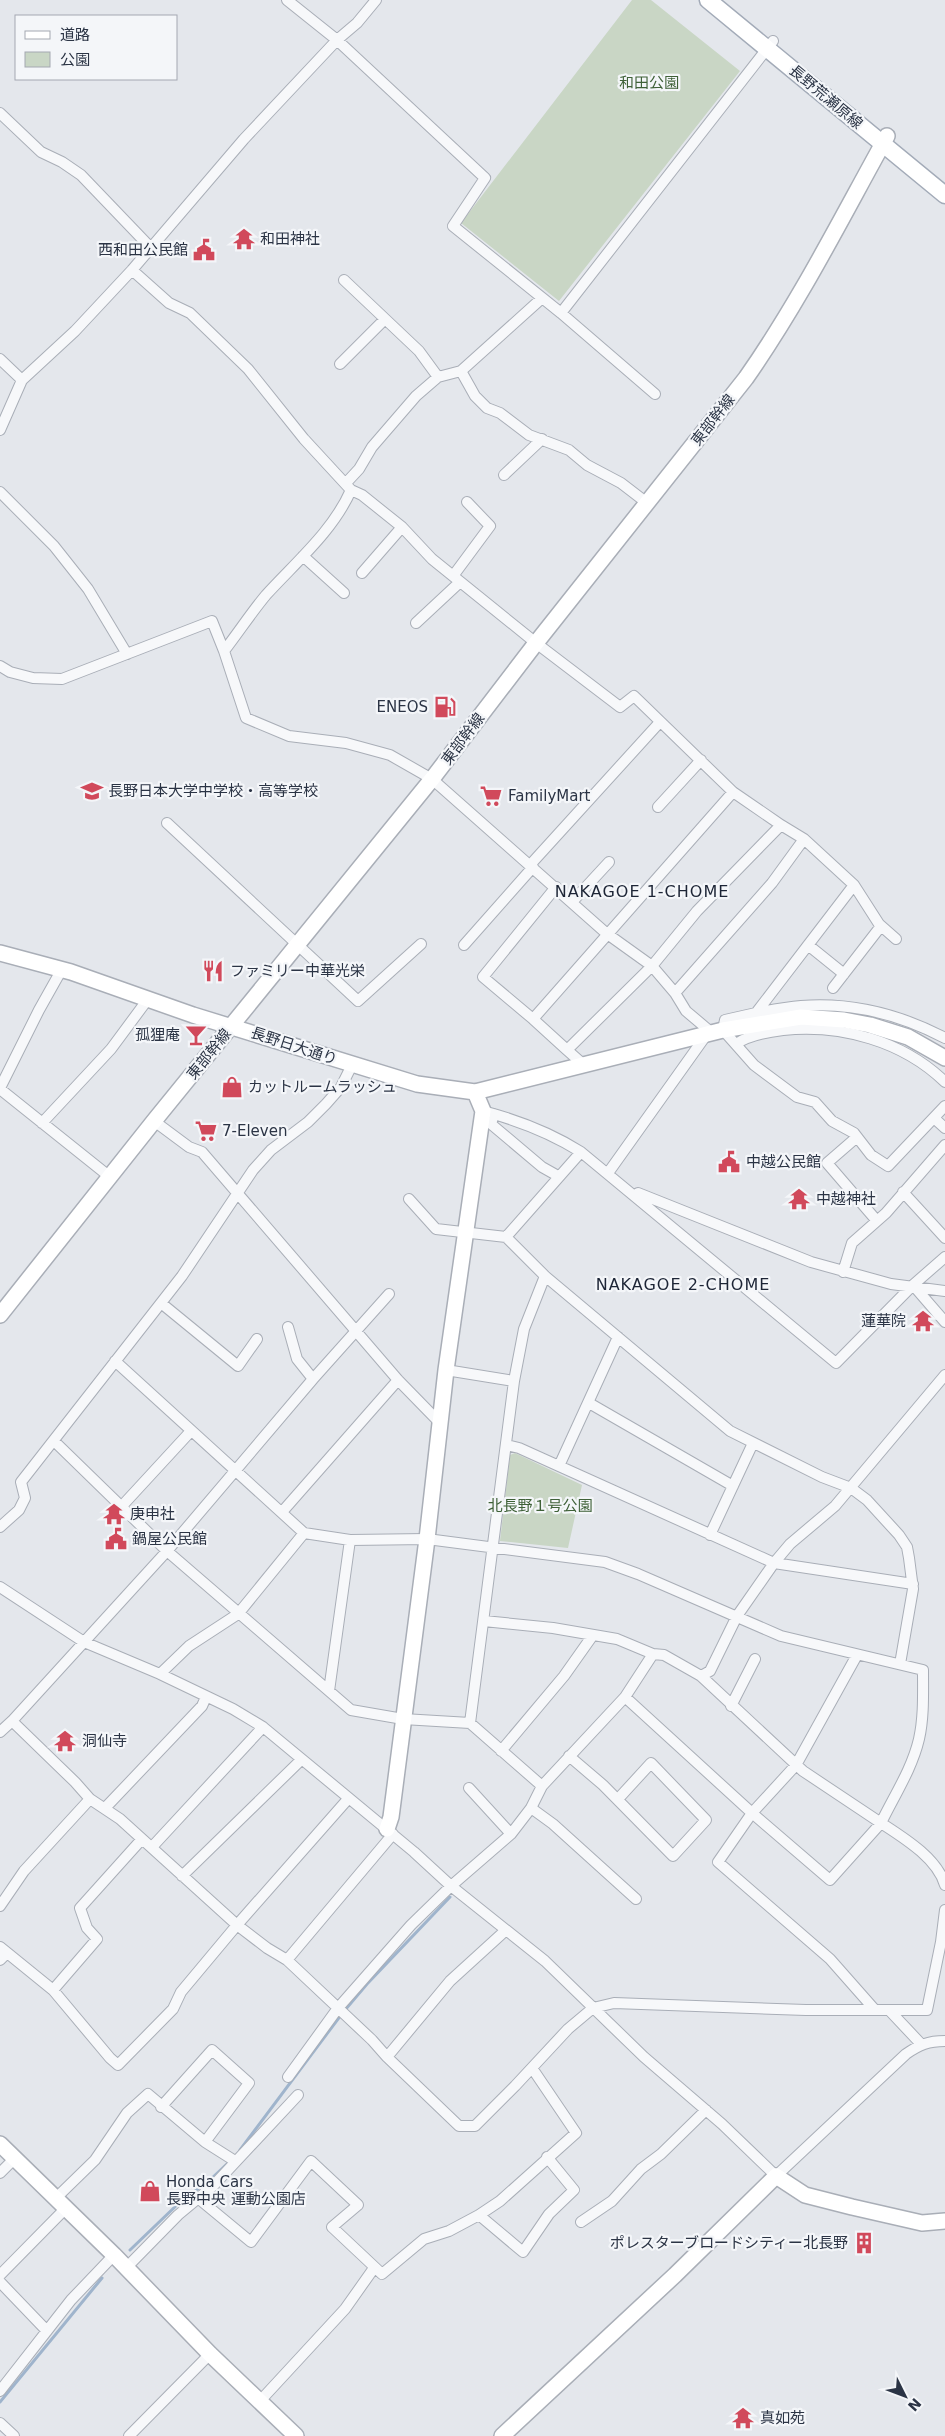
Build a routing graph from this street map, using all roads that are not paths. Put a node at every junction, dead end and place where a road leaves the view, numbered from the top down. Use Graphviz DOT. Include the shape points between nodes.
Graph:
graph roads {
  1 [pos="287,0"];
  2 [pos="376,0"];
  3 [pos="708,0"];
  4 [pos="722,0"];
  5 [pos="337,40"];
  6 [pos="770,45"];
  7 [pos="2,118"];
  8 [pos="885,140"];
  9 [pos="945,183"];
  10 [pos="945,195"];
  11 [pos="150,247"];
  12 [pos="132,270"];
  13 [pos="344,280"];
  14 [pos="541,298"];
  15 [pos="561,313"];
  16 [pos="385,319"];
  17 [pos="0,359"];
  18 [pos="340,364"];
  19 [pos="461,371"];
  20 [pos="438,377"];
  21 [pos="22,380"];
  22 [pos="655,394"];
  23 [pos="0,430"];
  24 [pos="542,439"];
  25 [pos="504,475"];
  26 [pos="348,486"];
  27 [pos="0,492"];
  28 [pos="467,502"];
  29 [pos="647,503"];
  30 [pos="402,527"];
  31 [pos="303,556"];
  32 [pos="362,573"];
  33 [pos="456,579"];
  34 [pos="344,594"];
  35 [pos="416,622"];
  36 [pos="536,643"];
  37 [pos="224,651"];
  38 [pos="127,654"];
  39 [pos="0,666"];
  40 [pos="660,722"];
  41 [pos="701,760"];
  42 [pos="432,779"];
  43 [pos="732,792"];
  44 [pos="658,807"];
  45 [pos="167,823"];
  46 [pos="781,825"];
  47 [pos="804,839"];
  48 [pos="609,862"];
  49 [pos="531,866"];
  50 [pos="854,885"];
  51 [pos="556,887"];
  52 [pos="572,902"];
  53 [pos="882,926"];
  54 [pos="606,933"];
  55 [pos="896,939"];
  56 [pos="421,944"];
  57 [pos="464,945"];
  58 [pos="808,945"];
  59 [pos="298,946"];
  60 [pos="0,953"];
  61 [pos="652,966"];
  62 [pos="62,969"];
  63 [pos="844,974"];
  64 [pos="833,988"];
  65 [pos="675,993"];
  66 [pos="148,1000"];
  67 [pos="756,1013"];
  68 [pos="533,1019"];
  69 [pos="232,1026"];
  70 [pos="714,1032"];
  71 [pos="945,1038"];
  72 [pos="736,1044"];
  73 [pos="567,1050"];
  74 [pos="945,1058"];
  75 [pos="352,1065"];
  76 [pos="586,1066"];
  77 [pos="945,1082"];
  78 [pos="0,1089"];
  79 [pos="476,1092"];
  80 [pos="945,1106"];
  81 [pos="488,1113"];
  82 [pos="934,1118"];
  83 [pos="154,1121"];
  84 [pos="42,1123"];
  85 [pos="945,1128"];
  86 [pos="857,1137"];
  87 [pos="945,1145"];
  88 [pos="581,1152"];
  89 [pos="608,1174"];
  90 [pos="558,1176"];
  91 [pos="110,1177"];
  92 [pos="903,1192"];
  93 [pos="238,1193"];
  94 [pos="638,1193"];
  95 [pos="409,1199"];
  96 [pos="877,1221"];
  97 [pos="466,1233"];
  98 [pos="506,1237"];
  99 [pos="945,1238"];
  100 [pos="945,1257"];
  101 [pos="843,1272"];
  102 [pos="545,1276"];
  103 [pos="913,1285"];
  104 [pos="945,1291"];
  105 [pos="389,1294"];
  106 [pos="161,1303"];
  107 [pos="0,1315"];
  108 [pos="945,1322"];
  109 [pos="288,1327"];
  110 [pos="356,1331"];
  111 [pos="618,1337"];
  112 [pos="257,1339"];
  113 [pos="115,1361"];
  114 [pos="446,1370"];
  115 [pos="945,1375"];
  116 [pos="313,1379"];
  117 [pos="398,1380"];
  118 [pos="514,1381"];
  119 [pos="589,1403"];
  120 [pos="440,1423"];
  121 [pos="191,1431"];
  122 [pos="54,1441"];
  123 [pos="753,1443"];
  124 [pos="506,1444"];
  125 [pos="559,1466"];
  126 [pos="234,1470"];
  127 [pos="732,1486"];
  128 [pos="851,1488"];
  129 [pos="121,1507"];
  130 [pos="282,1512"];
  131 [pos="0,1527"];
  132 [pos="304,1533"];
  133 [pos="710,1535"];
  134 [pos="428,1538"];
  135 [pos="350,1540"];
  136 [pos="493,1546"];
  137 [pos="167,1551"];
  138 [pos="774,1564"];
  139 [pos="913,1584"];
  140 [pos="0,1587"];
  141 [pos="238,1614"];
  142 [pos="737,1616"];
  143 [pos="484,1621"];
  144 [pos="593,1635"];
  145 [pos="84,1642"];
  146 [pos="654,1654"];
  147 [pos="857,1655"];
  148 [pos="755,1659"];
  149 [pos="900,1664"];
  150 [pos="160,1674"];
  151 [pos="701,1676"];
  152 [pos="329,1691"];
  153 [pos="206,1697"];
  154 [pos="625,1697"];
  155 [pos="731,1706"];
  156 [pos="403,1719"];
  157 [pos="12,1721"];
  158 [pos="470,1723"];
  159 [pos="263,1727"];
  160 [pos="0,1732"];
  161 [pos="501,1751"];
  162 [pos="568,1756"];
  163 [pos="301,1760"];
  164 [pos="796,1765"];
  165 [pos="542,1786"];
  166 [pos="470,1788"];
  167 [pos="90,1799"];
  168 [pos="348,1799"];
  169 [pos="618,1800"];
  170 [pos="106,1807"];
  171 [pos="531,1808"];
  172 [pos="752,1813"];
  173 [pos="881,1823"];
  174 [pos="390,1832"];
  175 [pos="511,1834"];
  176 [pos="142,1839"];
  177 [pos="152,1847"];
  178 [pos="182,1876"];
  179 [pos="945,1884"];
  180 [pos="451,1886"];
  181 [pos="636,1899"];
  182 [pos="0,1906"];
  183 [pos="945,1910"];
  184 [pos="237,1925"];
  185 [pos="506,1930"];
  186 [pos="2,1953"];
  187 [pos="288,1960"];
  188 [pos="53,1990"];
  189 [pos="593,2008"];
  190 [pos="875,2010"];
  191 [pos="889,2010"];
  192 [pos="342,2011"];
  193 [pos="945,2041"];
  194 [pos="920,2044"];
  195 [pos="387,2057"];
  196 [pos="532,2068"];
  197 [pos="288,2077"];
  198 [pos="298,2095"];
  199 [pos="161,2107"];
  200 [pos="706,2110"];
  201 [pos="205,2142"];
  202 [pos="0,2144"];
  203 [pos="547,2158"];
  204 [pos="14,2159"];
  205 [pos="235,2161"];
  206 [pos="0,2173"];
  207 [pos="776,2176"];
  208 [pos="199,2199"];
  209 [pos="60,2204"];
  210 [pos="479,2215"];
  211 [pos="945,2221"];
  212 [pos="581,2222"];
  213 [pos="114,2255"];
  214 [pos="126,2268"];
  215 [pos="374,2268"];
  216 [pos="0,2275"];
  217 [pos="0,2282"];
  218 [pos="47,2331"];
  219 [pos="210,2354"];
  220 [pos="0,2391"];
  221 [pos="260,2401"];
  222 [pos="0,2424"];
  223 [pos="14,2436"];
  224 [pos="128,2436"];
  225 [pos="296,2436"];
  226 [pos="502,2436"];
  1 -- 5 [label="street"];
  2 -- 5 [label="street"];
  3 -- 6 [label="main road, 長野荒瀬原線"];
  4 -- 6 [label="main road, 長野荒瀬原線"];
  5 -- 11 [label="street" via="244,139"];
  5 -- 14 [label="street" via="485,178 453,226"];
  6 -- 8 [label="main road, 長野荒瀬原線"];
  6 -- 15 [label="street"];
  7 -- 11 [label="street" via="41,152 81,175"];
  8 -- 9 [label="main road, 長野荒瀬原線"];
  8 -- 10 [label="main road, 長野荒瀬原線"];
  8 -- 29 [label="street, 東部幹線" via="768,347"];
  11 -- 12 [label="street"];
  12 -- 21 [label="street" via="75,331"];
  12 -- 26 [label="street" via="169,304 190,313 248,369 304,439"];
  13 -- 16 [label="street"];
  14 -- 15 [label="street"];
  14 -- 19 [label="street"];
  15 -- 22 [label="street"];
  16 -- 18 [label="street"];
  16 -- 20 [label="street" via="419,351"];
  17 -- 21 [label="street"];
  19 -- 20 [label="street"];
  19 -- 24 [label="street" via="475,396 487,408 500,413 529,435"];
  20 -- 26 [label="street" via="416,396 372,447"];
  21 -- 23 [label="street"];
  24 -- 25 [label="street"];
  24 -- 29 [label="street" via="569,450"];
  26 -- 30 [label="street"];
  26 -- 31 [label="street" via="344,506"];
  27 -- 38 [label="street" via="60,553 88,588"];
  28 -- 33 [label="street" via="490,526"];
  29 -- 36 [label="street, 東部幹線"];
  30 -- 32 [label="street"];
  30 -- 33 [label="street"];
  31 -- 34 [label="street"];
  31 -- 37 [label="street" via="265,596"];
  33 -- 35 [label="street"];
  33 -- 36 [label="street"];
  36 -- 40 [label="street" via="620,707 634,696"];
  36 -- 42 [label="street, 東部幹線"];
  37 -- 38 [label="street" via="212,621"];
  37 -- 42 [label="street" via="246,718 289,736 346,743 390,755"];
  38 -- 39 [label="street" via="62,679 33,678"];
  40 -- 41 [label="street"];
  40 -- 49 [label="street"];
  41 -- 43 [label="street"];
  41 -- 44 [label="street"];
  42 -- 49 [label="street"];
  42 -- 59 [label="street, 東部幹線"];
  43 -- 46 [label="street"];
  43 -- 54 [label="street"];
  45 -- 59 [label="street"];
  46 -- 47 [label="street"];
  46 -- 61 [label="street" via="697,911"];
  47 -- 50 [label="street"];
  47 -- 65 [label="street" via="772,883"];
  48 -- 52 [label="street"];
  49 -- 51 [label="street"];
  49 -- 57 [label="street"];
  50 -- 53 [label="street"];
  50 -- 58 [label="street"];
  51 -- 52 [label="street"];
  51 -- 68 [label="street" via="484,977"];
  52 -- 54 [label="street"];
  53 -- 55 [label="street"];
  53 -- 63 [label="street"];
  54 -- 61 [label="street"];
  54 -- 68 [label="street"];
  56 -- 59 [label="street" via="358,1001"];
  58 -- 63 [label="street"];
  58 -- 67 [label="street"];
  59 -- 69 [label="street, 東部幹線"];
  60 -- 62 [label="street, 長野日大通り"];
  61 -- 65 [label="street"];
  61 -- 73 [label="street"];
  62 -- 66 [label="street, 長野日大通り"];
  62 -- 78 [label="street"];
  63 -- 64 [label="street"];
  65 -- 70 [label="street" via="686,1011"];
  66 -- 69 [label="street, 長野日大通り"];
  66 -- 84 [label="street" via="111,1049"];
  67 -- 70 [label="street" via="725,1020"];
  67 -- 71 [label="street" via="802,1006 863,1009 901,1019"];
  68 -- 73 [label="street"];
  69 -- 75 [label="street, 長野日大通り"];
  69 -- 83 [label="street, 東部幹線"];
  70 -- 72 [label="street"];
  70 -- 74 [label="street" via="801,1017 844,1020 908,1037"];
  70 -- 76 [label="street"];
  70 -- 89 [label="street"];
  72 -- 77 [label="street" via="745,1038 774,1031 847,1032 876,1040 911,1056"];
  72 -- 86 [label="street" via="754,1065 797,1097 815,1102 832,1121"];
  73 -- 76 [label="street"];
  75 -- 79 [label="street, 長野日大通り" via="417,1084"];
  75 -- 93 [label="street" via="326,1104 271,1150"];
  76 -- 79 [label="street"];
  78 -- 84 [label="street"];
  79 -- 81 [label="street"];
  80 -- 82 [label="street"];
  81 -- 88 [label="street" via="514,1119"];
  81 -- 90 [label="street" via="491,1124 542,1167"];
  81 -- 97 [label="street"];
  82 -- 85 [label="street"];
  82 -- 86 [label="street" via="888,1166 871,1155"];
  83 -- 91 [label="street, 東部幹線"];
  83 -- 93 [label="street" via="189,1147 202,1152"];
  84 -- 91 [label="street"];
  86 -- 96 [label="street" via="827,1163"];
  87 -- 92 [label="street"];
  88 -- 89 [label="street"];
  88 -- 90 [label="street"];
  89 -- 103 [label="street" via="836,1363"];
  90 -- 98 [label="street" via="558,1180"];
  91 -- 107 [label="street, 東部幹線"];
  92 -- 96 [label="street"];
  92 -- 99 [label="street"];
  93 -- 106 [label="street"];
  93 -- 110 [label="street"];
  94 -- 101 [label="street" via="810,1262"];
  95 -- 97 [label="street" via="436,1229"];
  96 -- 101 [label="street" via="852,1243"];
  97 -- 98 [label="street"];
  97 -- 114 [label="street"];
  98 -- 102 [label="street"];
  100 -- 103 [label="street"];
  101 -- 103 [label="street" via="891,1284"];
  102 -- 111 [label="street"];
  102 -- 118 [label="street" via="524,1329"];
  103 -- 104 [label="street"];
  103 -- 108 [label="street"];
  105 -- 110 [label="street"];
  106 -- 112 [label="street" via="238,1366"];
  106 -- 113 [label="street"];
  109 -- 116 [label="street" via="297,1359"];
  110 -- 116 [label="street"];
  110 -- 117 [label="street"];
  111 -- 119 [label="street"];
  111 -- 123 [label="street" via="730,1431"];
  113 -- 121 [label="street"];
  113 -- 122 [label="street"];
  114 -- 118 [label="street"];
  114 -- 120 [label="street"];
  115 -- 128 [label="street"];
  116 -- 126 [label="street"];
  117 -- 120 [label="street"];
  117 -- 130 [label="street"];
  118 -- 124 [label="street"];
  119 -- 125 [label="street"];
  119 -- 127 [label="street"];
  120 -- 134 [label="street"];
  121 -- 126 [label="street"];
  121 -- 129 [label="street"];
  122 -- 129 [label="street"];
  122 -- 131 [label="street" via="21,1482 25,1498 19,1510"];
  123 -- 127 [label="street"];
  123 -- 128 [label="street"];
  124 -- 125 [label="street"];
  124 -- 136 [label="street"];
  125 -- 133 [label="street"];
  126 -- 130 [label="street"];
  126 -- 137 [label="street"];
  127 -- 133 [label="street"];
  128 -- 138 [label="street" via="821,1520 790,1544"];
  128 -- 139 [label="street" via="867,1500 900,1536 907,1548"];
  129 -- 137 [label="street"];
  130 -- 132 [label="street"];
  132 -- 135 [label="street"];
  132 -- 141 [label="street"];
  133 -- 138 [label="street"];
  134 -- 135 [label="street"];
  134 -- 136 [label="street"];
  134 -- 156 [label="street"];
  135 -- 152 [label="street"];
  136 -- 142 [label="street" via="605,1562"];
  136 -- 143 [label="street"];
  137 -- 141 [label="street"];
  137 -- 145 [label="street"];
  138 -- 139 [label="street"];
  138 -- 142 [label="street"];
  139 -- 149 [label="street"];
  140 -- 145 [label="street"];
  141 -- 150 [label="street" via="189,1646"];
  141 -- 152 [label="street"];
  142 -- 147 [label="street" via="781,1636"];
  142 -- 151 [label="street" via="710,1671"];
  143 -- 144 [label="street"];
  143 -- 158 [label="street"];
  144 -- 146 [label="street" via="617,1639"];
  144 -- 161 [label="street" via="564,1676"];
  145 -- 150 [label="street"];
  145 -- 157 [label="street"];
  146 -- 151 [label="street" via="664,1655"];
  146 -- 154 [label="street"];
  147 -- 149 [label="street"];
  147 -- 164 [label="street"];
  148 -- 155 [label="street"];
  149 -- 173 [label="street" via="923,1670 919,1739"];
  150 -- 153 [label="street"];
  151 -- 155 [label="street"];
  152 -- 156 [label="street" via="351,1710"];
  153 -- 159 [label="street"];
  153 -- 170 [label="street" via="202,1706"];
  154 -- 162 [label="street"];
  154 -- 172 [label="street"];
  155 -- 164 [label="street"];
  156 -- 158 [label="street"];
  156 -- 174 [label="street"];
  157 -- 160 [label="street"];
  157 -- 167 [label="street"];
  158 -- 161 [label="street"];
  159 -- 163 [label="street"];
  159 -- 177 [label="street"];
  161 -- 165 [label="street"];
  162 -- 165 [label="street"];
  162 -- 169 [label="street"];
  163 -- 168 [label="street"];
  163 -- 178 [label="street"];
  164 -- 172 [label="street"];
  164 -- 173 [label="street"];
  165 -- 171 [label="street"];
  166 -- 175 [label="street"];
  167 -- 170 [label="street"];
  167 -- 182 [label="street" via="24,1871"];
  168 -- 174 [label="street"];
  168 -- 184 [label="street"];
  169 -- 169 [label="street" via="673,1856 706,1820 651,1763"];
  170 -- 176 [label="street"];
  171 -- 175 [label="street"];
  171 -- 181 [label="street"];
  172 -- 173 [label="street" via="830,1880"];
  172 -- 190 [label="street" via="718,1862 830,1959"];
  173 -- 179 [label="street" via="941,1871"];
  174 -- 180 [label="street"];
  174 -- 187 [label="street"];
  175 -- 180 [label="street"];
  176 -- 177 [label="street"];
  176 -- 188 [label="street" via="80,1908 87,1928 97,1939"];
  177 -- 178 [label="street"];
  178 -- 184 [label="street"];
  180 -- 185 [label="street"];
  180 -- 192 [label="street" via="405,1932"];
  183 -- 191 [label="street" via="927,2010"];
  184 -- 187 [label="street"];
  184 -- 188 [label="street" via="181,1992 173,2010 118,2064"];
  185 -- 189 [label="street"];
  185 -- 195 [label="street" via="450,1981"];
  186 -- 188 [label="street"];
  187 -- 192 [label="street"];
  189 -- 190 [label="street" via="614,2004"];
  189 -- 196 [label="street" via="568,2029"];
  189 -- 200 [label="street"];
  190 -- 191 [label="street"];
  191 -- 194 [label="street"];
  192 -- 195 [label="street"];
  192 -- 197 [label="street"];
  193 -- 194 [label="street"];
  194 -- 207 [label="street"];
  195 -- 196 [label="street" via="459,2126 475,2126"];
  196 -- 203 [label="street" via="576,2133"];
  198 -- 205 [label="street"];
  199 -- 201 [label="street"];
  199 -- 201 [label="street" via="212,2050 249,2083"];
  199 -- 209 [label="street" via="148,2094 127,2113 96,2160"];
  200 -- 207 [label="street"];
  200 -- 212 [label="street" via="641,2169 612,2201"];
  201 -- 205 [label="street"];
  202 -- 204 [label="street"];
  203 -- 210 [label="street" via="500,2201"];
  203 -- 210 [label="street" via="574,2190 549,2214 523,2252"];
  204 -- 206 [label="street"];
  204 -- 209 [label="street"];
  205 -- 208 [label="street"];
  207 -- 211 [label="street" via="805,2195 852,2208 922,2223"];
  207 -- 226 [label="street" via="676,2275"];
  208 -- 214 [label="street" via="178,2215"];
  208 -- 215 [label="street" via="251,2242 311,2161 358,2205 332,2227"];
  209 -- 213 [label="street"];
  209 -- 216 [label="street"];
  210 -- 215 [label="street" via="449,2231 424,2238 382,2274"];
  213 -- 214 [label="street"];
  213 -- 218 [label="street"];
  214 -- 219 [label="street"];
  215 -- 221 [label="street" via="344,2309"];
  217 -- 218 [label="street"];
  218 -- 220 [label="street"];
  219 -- 221 [label="street"];
  219 -- 224 [label="street"];
  221 -- 225 [label="street"];
  222 -- 223 [label="street"];
}
